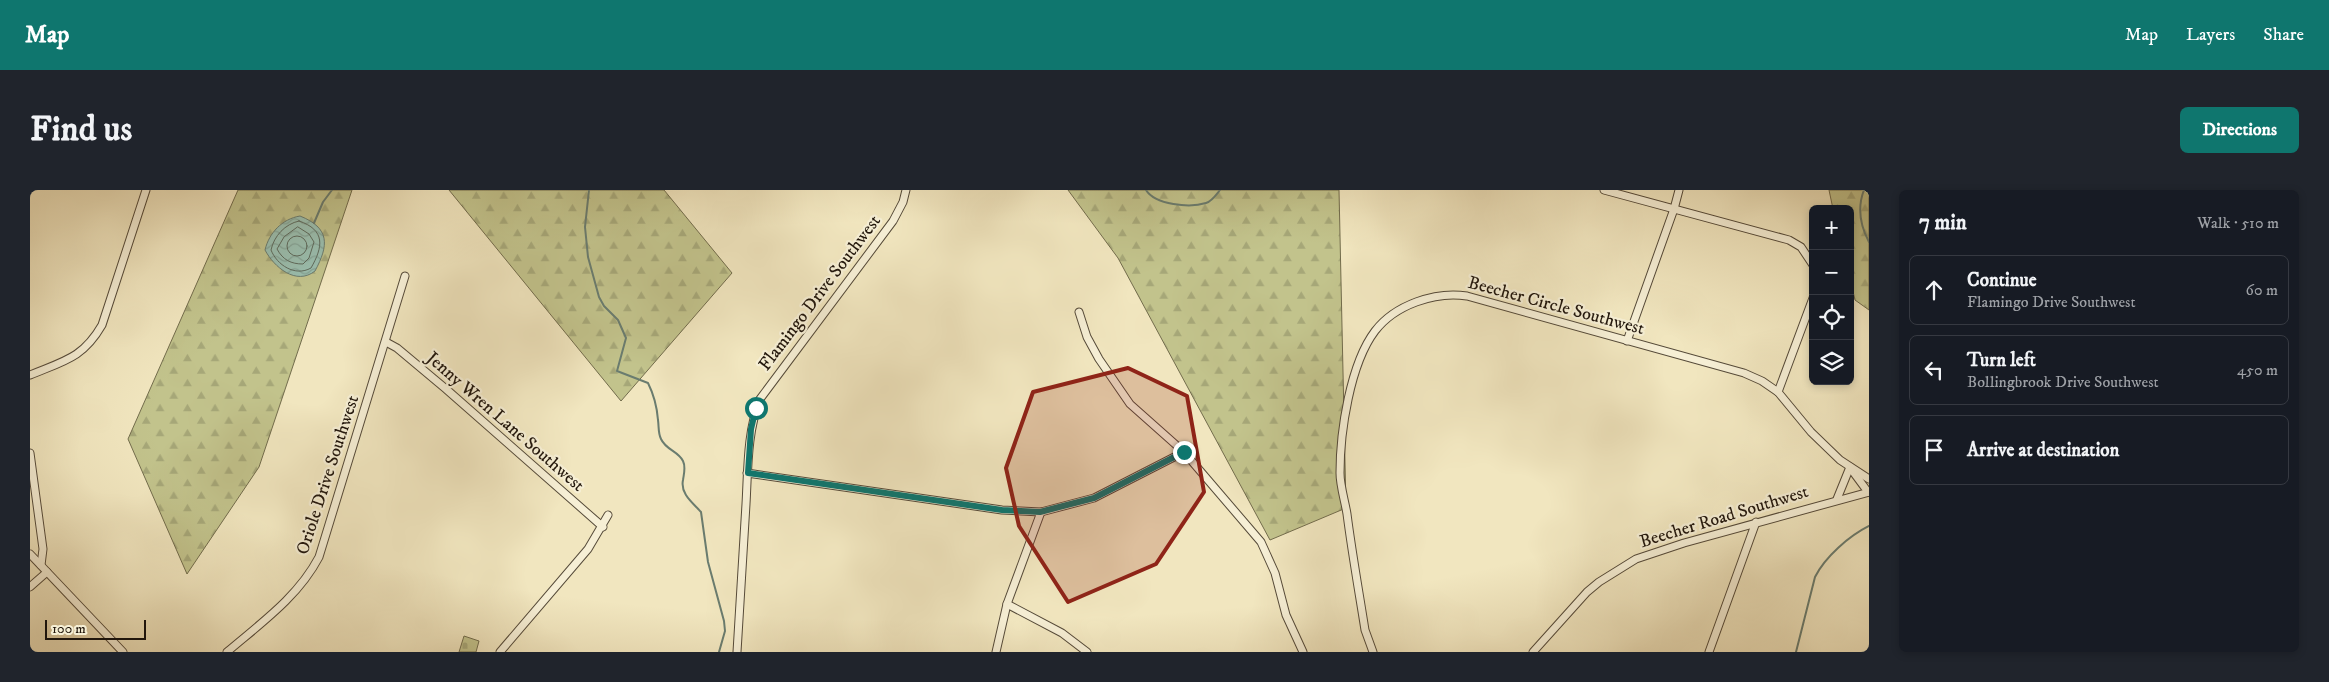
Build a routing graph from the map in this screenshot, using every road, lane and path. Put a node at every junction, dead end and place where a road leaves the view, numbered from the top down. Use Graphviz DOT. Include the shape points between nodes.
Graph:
graph roads {
  1 [pos="146,190"];
  2 [pos="906,190"];
  3 [pos="1604,190"];
  4 [pos="1679,190"];
  5 [pos="1674,209"];
  6 [pos="1809,259"];
  7 [pos="405,276"];
  8 [pos="1809,309"];
  9 [pos="1079,312"];
  10 [pos="1627,341"];
  11 [pos="386,342"];
  12 [pos="30,375"];
  13 [pos="1778,392"];
  14 [pos="1184,452"];
  15 [pos="30,453"];
  16 [pos="1850,467"];
  17 [pos="748,473"];
  18 [pos="1869,479"];
  19 [pos="1869,492"];
  20 [pos="1837,499"];
  21 [pos="1040,512"];
  22 [pos="608,516"];
  23 [pos="1756,522"];
  24 [pos="603,527"];
  25 [pos="30,554"];
  26 [pos="41,565"];
  27 [pos="47,572"];
  28 [pos="30,587"];
  29 [pos="1007,604"];
  30 [pos="123,652"];
  31 [pos="227,652"];
  32 [pos="500,652"];
  33 [pos="737,652"];
  34 [pos="996,652"];
  35 [pos="1088,652"];
  36 [pos="1304,652"];
  37 [pos="1373,652"];
  38 [pos="1534,652"];
  39 [pos="1709,652"];
  1 -- 12 [label="street" via="102,325 93,341 79,354"];
  2 -- 17 [label="street, Flamingo Drive Southwest" via="893,221 760,399 751,429"];
  3 -- 5 [label="street"];
  4 -- 5 [label="street"];
  5 -- 6 [label="street" via="1789,240 1801,248"];
  5 -- 10 [label="street"];
  7 -- 11 [label="street, Oriole Drive Southwest"];
  8 -- 13 [label="street"];
  9 -- 14 [label="street" via="1099,359 1130,404"];
  10 -- 13 [label="street, Beecher Circle Southwest" via="1744,373"];
  10 -- 37 [label="street, Beecher Circle Southwest" via="1458,295 1420,300 1398,311 1374,332 1349,396 1343,426 1340,476 1365,630"];
  11 -- 24 [label="street, Jenny Wren Lane Southwest" via="446,389"];
  11 -- 31 [label="street, Oriole Drive Southwest" via="319,557 300,587 284,604"];
  13 -- 16 [label="street, Beecher Circle Southwest" via="1811,432"];
  14 -- 21 [label="street" via="1094,498"];
  14 -- 36 [label="street" via="1261,542 1275,573 1286,615"];
  15 -- 26 [label="street" via="43,548"];
  16 -- 18 [label="street, Beecher Circle Southwest"];
  16 -- 19 [label="street, Beecher Circle Southwest"];
  16 -- 20 [label="street"];
  17 -- 21 [label="street" via="1002,510"];
  17 -- 33 [label="street, Flamingo Drive Southwest"];
  19 -- 20 [label="street, Beecher Road Southwest"];
  20 -- 23 [label="street, Beecher Road Southwest"];
  21 -- 29 [label="street"];
  22 -- 24 [label="street"];
  23 -- 38 [label="street, Beecher Road Southwest" via="1636,559 1587,592"];
  23 -- 39 [label="street"];
  24 -- 32 [label="street"];
  25 -- 26 [label="street"];
  26 -- 27 [label="street"];
  27 -- 28 [label="street"];
  27 -- 30 [label="street"];
  29 -- 34 [label="street"];
  29 -- 35 [label="street" via="1062,632"];
}
